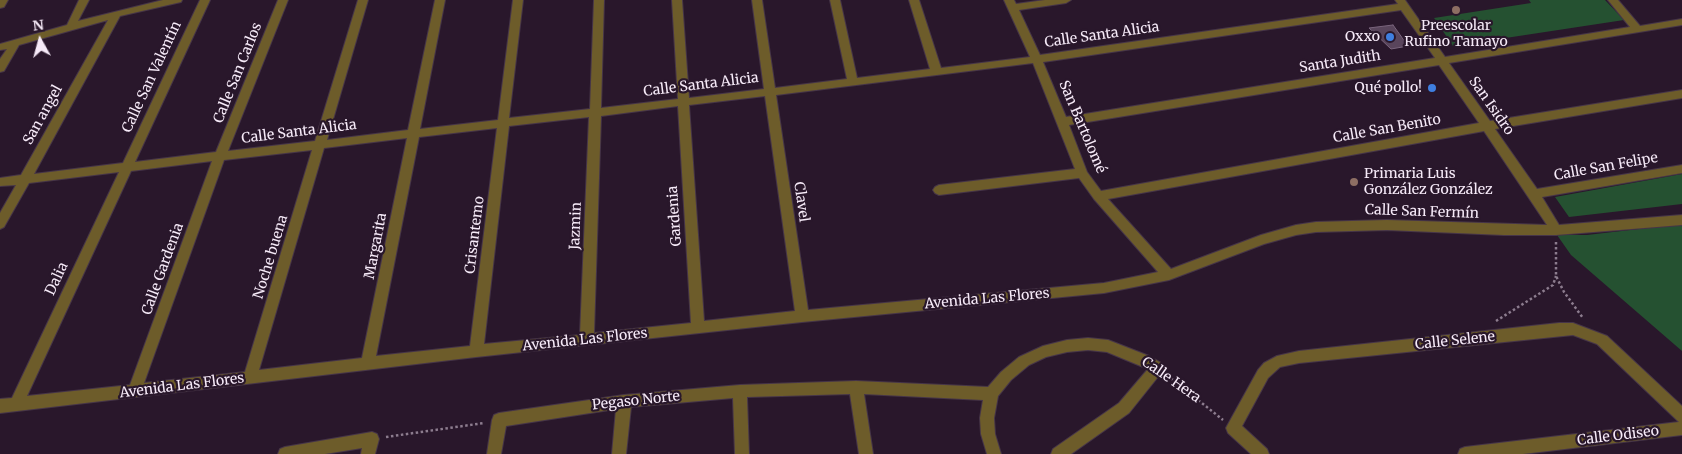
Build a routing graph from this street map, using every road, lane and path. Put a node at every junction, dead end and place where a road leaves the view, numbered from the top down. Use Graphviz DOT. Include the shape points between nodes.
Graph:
graph roads {
  1 [pos="3,0"];
  2 [pos="84,0"];
  3 [pos="177,0"];
  4 [pos="205,0"];
  5 [pos="283,0"];
  6 [pos="363,0"];
  7 [pos="440,0"];
  8 [pos="518,0"];
  9 [pos="598,0"];
  10 [pos="677,0"];
  11 [pos="758,0"];
  12 [pos="836,0"];
  13 [pos="914,0"];
  14 [pos="1066,0"];
  15 [pos="1614,0"];
  16 [pos="167,1"];
  17 [pos="1402,3"];
  18 [pos="1010,4"];
  19 [pos="0,5"];
  20 [pos="116,14"];
  21 [pos="1682,22"];
  22 [pos="71,26"];
  23 [pos="1637,29"];
  24 [pos="16,42"];
  25 [pos="0,47"];
  26 [pos="1037,60"];
  27 [pos="1441,60"];
  28 [pos="0,68"];
  29 [pos="936,73"];
  30 [pos="853,83"];
  31 [pos="771,92"];
  32 [pos="1682,94"];
  33 [pos="683,102"];
  34 [pos="596,113"];
  35 [pos="1062,122"];
  36 [pos="504,123"];
  37 [pos="1487,126"];
  38 [pos="413,134"];
  39 [pos="320,145"];
  40 [pos="220,156"];
  41 [pos="127,168"];
  42 [pos="1682,170"];
  43 [pos="1082,173"];
  44 [pos="24,179"];
  45 [pos="0,182"];
  46 [pos="939,190"];
  47 [pos="1534,194"];
  48 [pos="1098,196"];
  49 [pos="1682,220"];
  50 [pos="0,224"];
  51 [pos="1556,230"];
  52 [pos="1169,275"];
  53 [pos="1556,276"];
  54 [pos="802,316"];
  55 [pos="1584,319"];
  56 [pos="1495,322"];
  57 [pos="698,328"];
  58 [pos="587,340"];
  59 [pos="476,351"];
  60 [pos="368,363"];
  61 [pos="1158,368"];
  62 [pos="250,377"];
  63 [pos="856,387"];
  64 [pos="740,391"];
  65 [pos="134,392"];
  66 [pos="991,394"];
  67 [pos="624,401"];
  68 [pos="16,405"];
  69 [pos="0,406"];
  70 [pos="1682,416"];
  71 [pos="499,420"];
  72 [pos="1233,428"];
  73 [pos="1682,428"];
  74 [pos="372,438"];
  75 [pos="285,454"];
  76 [pos="368,454"];
  77 [pos="494,454"];
  78 [pos="619,454"];
  79 [pos="742,454"];
  80 [pos="866,454"];
  81 [pos="994,454"];
  82 [pos="1058,454"];
  83 [pos="1262,454"];
  84 [pos="1465,454"];
  1 -- 19 [label="street"];
  2 -- 22 [label="street"];
  3 -- 16 [label="street"];
  4 -- 41 [label="street, Calle San Valentín"];
  5 -- 40 [label="street, Calle San Carlos"];
  6 -- 39 [label="street, Noche buena"];
  7 -- 38 [label="street, Margarita"];
  8 -- 36 [label="street, Crisantemo"];
  9 -- 34 [label="street, Jazmin"];
  10 -- 33 [label="street, Gardenia"];
  11 -- 31 [label="street, Clavel"];
  12 -- 30 [label="street"];
  13 -- 29 [label="street"];
  14 -- 18 [label="street"];
  15 -- 23 [label="street"];
  16 -- 20 [label="street"];
  17 -- 26 [label="street, Calle Santa Alicia"];
  17 -- 27 [label="street, San Isidro"];
  18 -- 26 [label="street, San Bartolomé"];
  20 -- 22 [label="street"];
  20 -- 44 [label="street, San angel"];
  21 -- 23 [label="street, Santa Judith"];
  22 -- 24 [label="street"];
  23 -- 27 [label="street, Santa Judith"];
  24 -- 25 [label="street"];
  24 -- 28 [label="street"];
  26 -- 29 [label="street, Calle Santa Alicia"];
  26 -- 35 [label="street, San Bartolomé"];
  27 -- 35 [label="street, Santa Judith"];
  27 -- 37 [label="street, San Isidro"];
  29 -- 30 [label="street, Calle Santa Alicia"];
  30 -- 31 [label="street, Calle Santa Alicia"];
  31 -- 33 [label="street, Calle Santa Alicia"];
  31 -- 54 [label="street, Clavel"];
  32 -- 37 [label="street, Calle San Benito"];
  33 -- 34 [label="street, Calle Santa Alicia"];
  33 -- 57 [label="street, Gardenia"];
  34 -- 36 [label="street, Calle Santa Alicia"];
  34 -- 58 [label="street, Jazmin"];
  35 -- 43 [label="street, San Bartolomé"];
  36 -- 38 [label="street, Calle Santa Alicia"];
  36 -- 59 [label="street, Crisantemo"];
  37 -- 47 [label="street, San Isidro"];
  37 -- 48 [label="street, Calle San Benito"];
  38 -- 39 [label="street, Calle Santa Alicia"];
  38 -- 60 [label="street, Margarita"];
  39 -- 40 [label="street, Calle Santa Alicia"];
  39 -- 62 [label="street, Noche buena"];
  40 -- 41 [label="street, Calle Santa Alicia"];
  40 -- 65 [label="street, Calle Gardenia"];
  41 -- 44 [label="street, Calle Santa Alicia"];
  41 -- 68 [label="street, Dalia"];
  42 -- 47 [label="street, Calle San Felipe"];
  43 -- 46 [label="street"];
  43 -- 48 [label="street, San Bartolomé"];
  44 -- 45 [label="street, Calle Santa Alicia"];
  44 -- 50 [label="street, San angel"];
  47 -- 51 [label="street, San Isidro"];
  48 -- 52 [label="street, San Bartolomé"];
  49 -- 51 [label="street, Calle San Fermín"];
  51 -- 52 [label="street, Calle San Fermín" via="1387,225 1316,227 1261,240"];
  51 -- 53 [label="path"];
  52 -- 54 [label="street, Avenida Las Flores" via="1104,288"];
  53 -- 55 [label="path"];
  53 -- 56 [label="path" via="1553,285"];
  54 -- 57 [label="street, Avenida Las Flores"];
  57 -- 58 [label="street, Avenida Las Flores"];
  58 -- 59 [label="street, Avenida Las Flores"];
  59 -- 60 [label="street, Avenida Las Flores"];
  60 -- 62 [label="street, Avenida Las Flores"];
  61 -- 66 [label="street, Calle Hera" via="1108,346 1066,346 1024,361"];
  61 -- 72 [label="path, Calle Hera"];
  61 -- 82 [label="street" via="1124,408"];
  62 -- 65 [label="street, Avenida Las Flores"];
  63 -- 64 [label="street, Pegaso Norte"];
  63 -- 66 [label="street, Pegaso Norte"];
  63 -- 80 [label="street"];
  64 -- 67 [label="street, Pegaso Norte"];
  64 -- 79 [label="street"];
  65 -- 68 [label="street, Avenida Las Flores"];
  66 -- 81 [label="street" via="987,418"];
  67 -- 71 [label="street, Pegaso Norte"];
  67 -- 78 [label="street"];
  68 -- 69 [label="street, Avenida Las Flores"];
  70 -- 72 [label="street, Calle Selene" via="1602,340 1573,329 1559,329 1277,362 1263,374"];
  71 -- 74 [label="path"];
  71 -- 77 [label="street"];
  72 -- 83 [label="street"];
  73 -- 84 [label="street, Calle Odiseo"];
  74 -- 75 [label="street"];
  74 -- 76 [label="street"];
}
